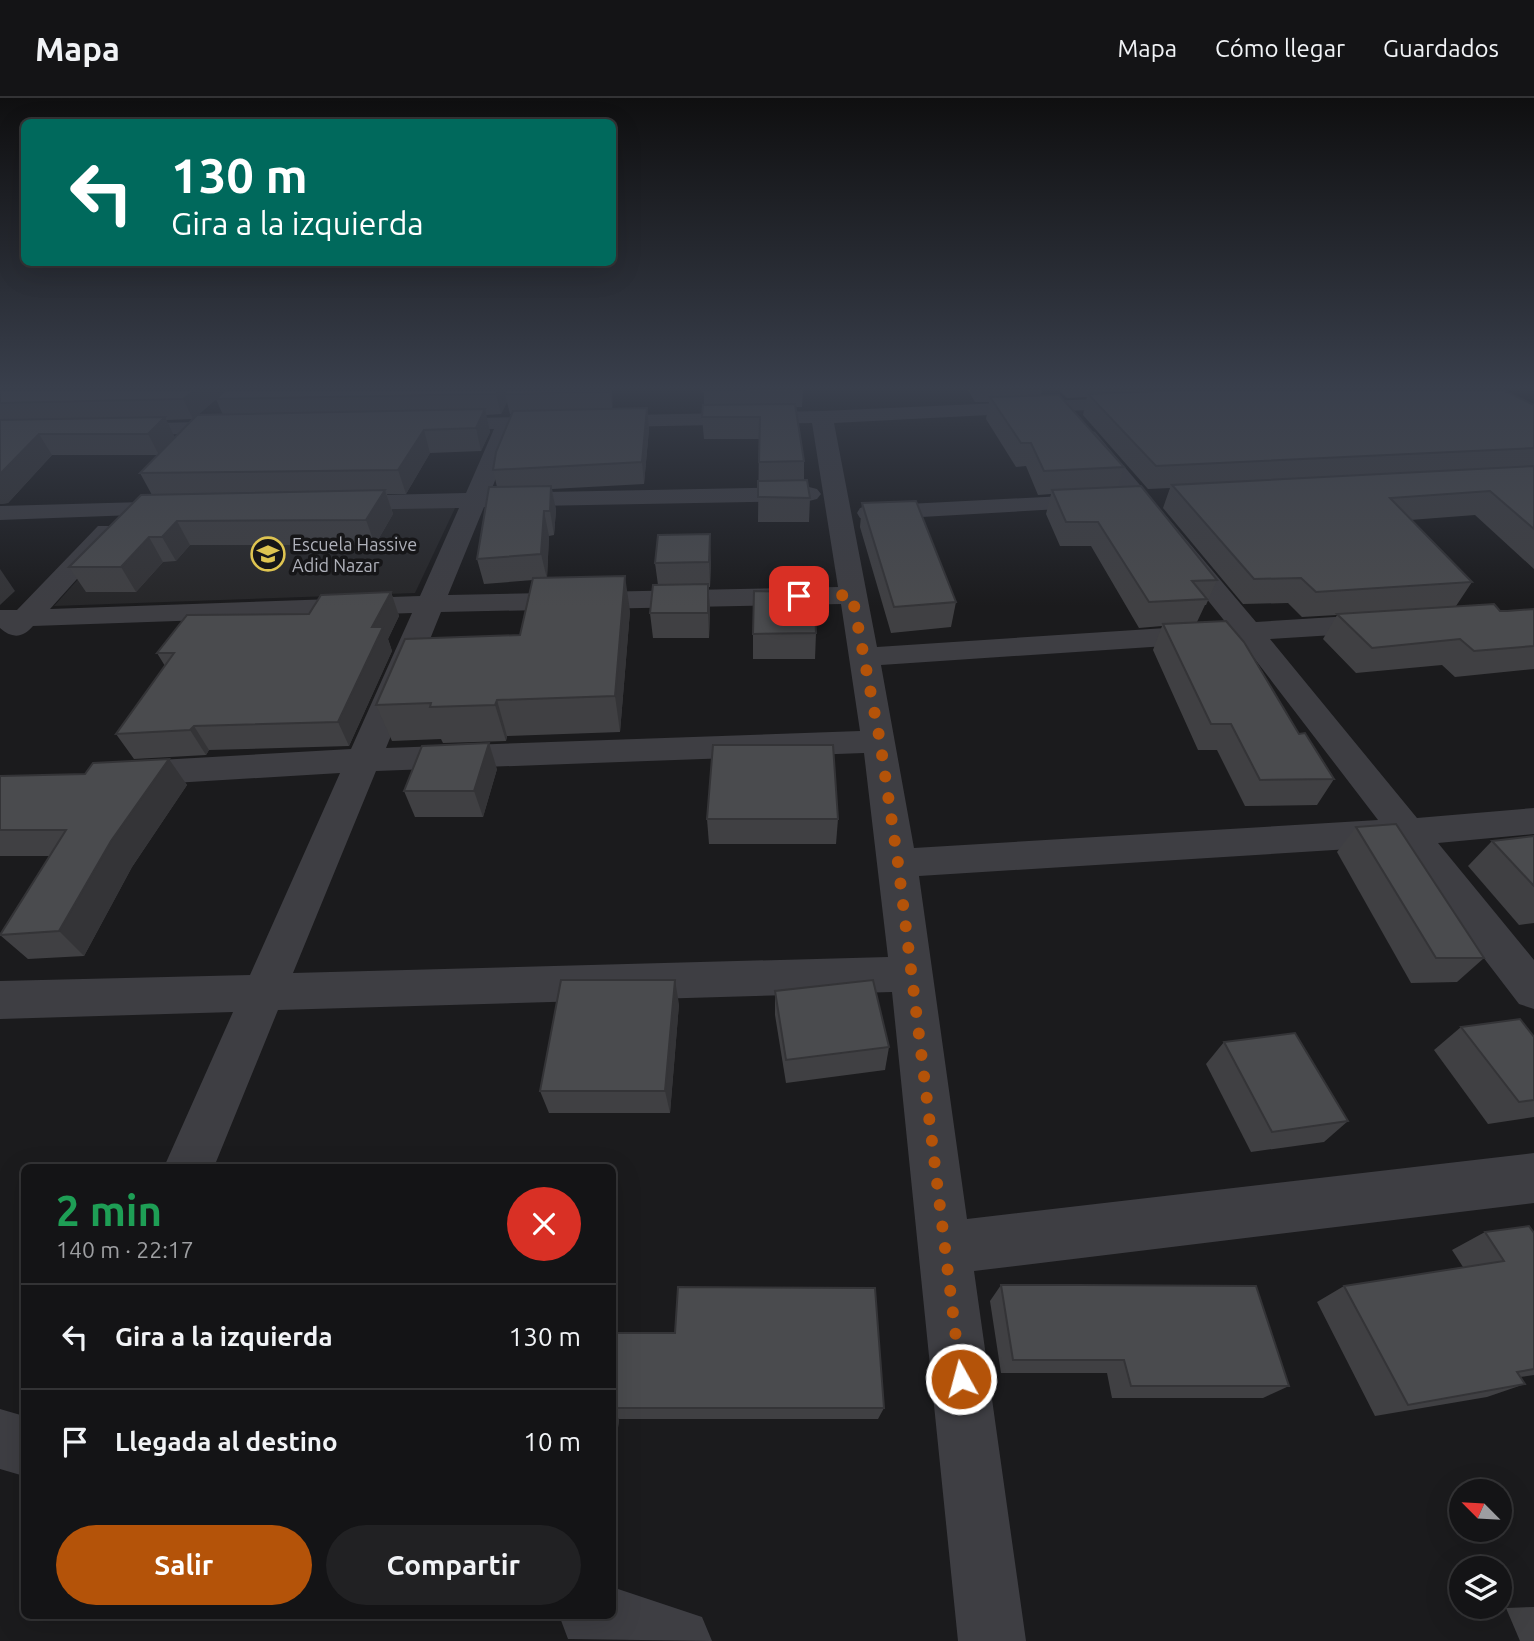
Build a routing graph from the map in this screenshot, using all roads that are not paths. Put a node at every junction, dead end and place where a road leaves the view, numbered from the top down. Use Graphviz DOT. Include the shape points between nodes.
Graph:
graph roads {
  1 [pos="491,462"];
  2 [pos="830,462"];
  3 [pos="1118,462"];
  4 [pos="145,489"];
  5 [pos="1154,498"];
  6 [pos="475,500"];
  7 [pos="308,504"];
  8 [pos="837,504"];
  9 [pos="197,507"];
  10 [pos="127,509"];
  11 [pos="0,513"];
  12 [pos="852,595"];
  13 [pos="430,604"];
  14 [pos="13,619"];
  15 [pos="1411,622"];
  16 [pos="1248,631"];
  17 [pos="0,645"];
  18 [pos="862,657"];
  19 [pos="880,741"];
  20 [pos="363,760"];
  21 [pos="98,775"];
  22 [pos="1534,821"];
  23 [pos="1410,832"];
  24 [pos="898,863"];
  25 [pos="911,974"];
  26 [pos="1534,990"];
  27 [pos="264,993"];
  28 [pos="0,1000"];
  29 [pos="189,1164"];
  30 [pos="1534,1178"];
  31 [pos="946,1248"];
  32 [pos="0,1439"];
  33 [pos="21,1445"];
  34 [pos="605,1619"];
  35 [pos="678,1641"];
  36 [pos="992,1641"];
  1 -- 6 [label="street"];
  2 -- 8 [label="street"];
  3 -- 5 [label="street"];
  4 -- 10 [label="street"];
  5 -- 8 [label="street"];
  5 -- 16 [label="street"];
  6 -- 7 [label="street"];
  6 -- 8 [label="street"];
  6 -- 13 [label="street"];
  8 -- 12 [label="street"];
  9 -- 10 [label="street"];
  10 -- 11 [label="street"];
  10 -- 14 [label="street"];
  12 -- 13 [label="street"];
  12 -- 18 [label="street"];
  13 -- 14 [label="street"];
  13 -- 20 [label="street"];
  14 -- 17 [label="street"];
  15 -- 16 [label="street"];
  16 -- 18 [label="street"];
  16 -- 23 [label="street"];
  18 -- 19 [label="street"];
  19 -- 20 [label="street"];
  19 -- 24 [label="street"];
  20 -- 21 [label="street"];
  20 -- 27 [label="street"];
  22 -- 23 [label="street"];
  23 -- 24 [label="street"];
  23 -- 26 [label="street"];
  24 -- 25 [label="street"];
  25 -- 27 [label="street"];
  25 -- 31 [label="street"];
  27 -- 28 [label="street"];
  27 -- 29 [label="street"];
  30 -- 31 [label="street"];
  31 -- 36 [label="street"];
  32 -- 33 [label="street"];
  34 -- 35 [label="street"];
}
